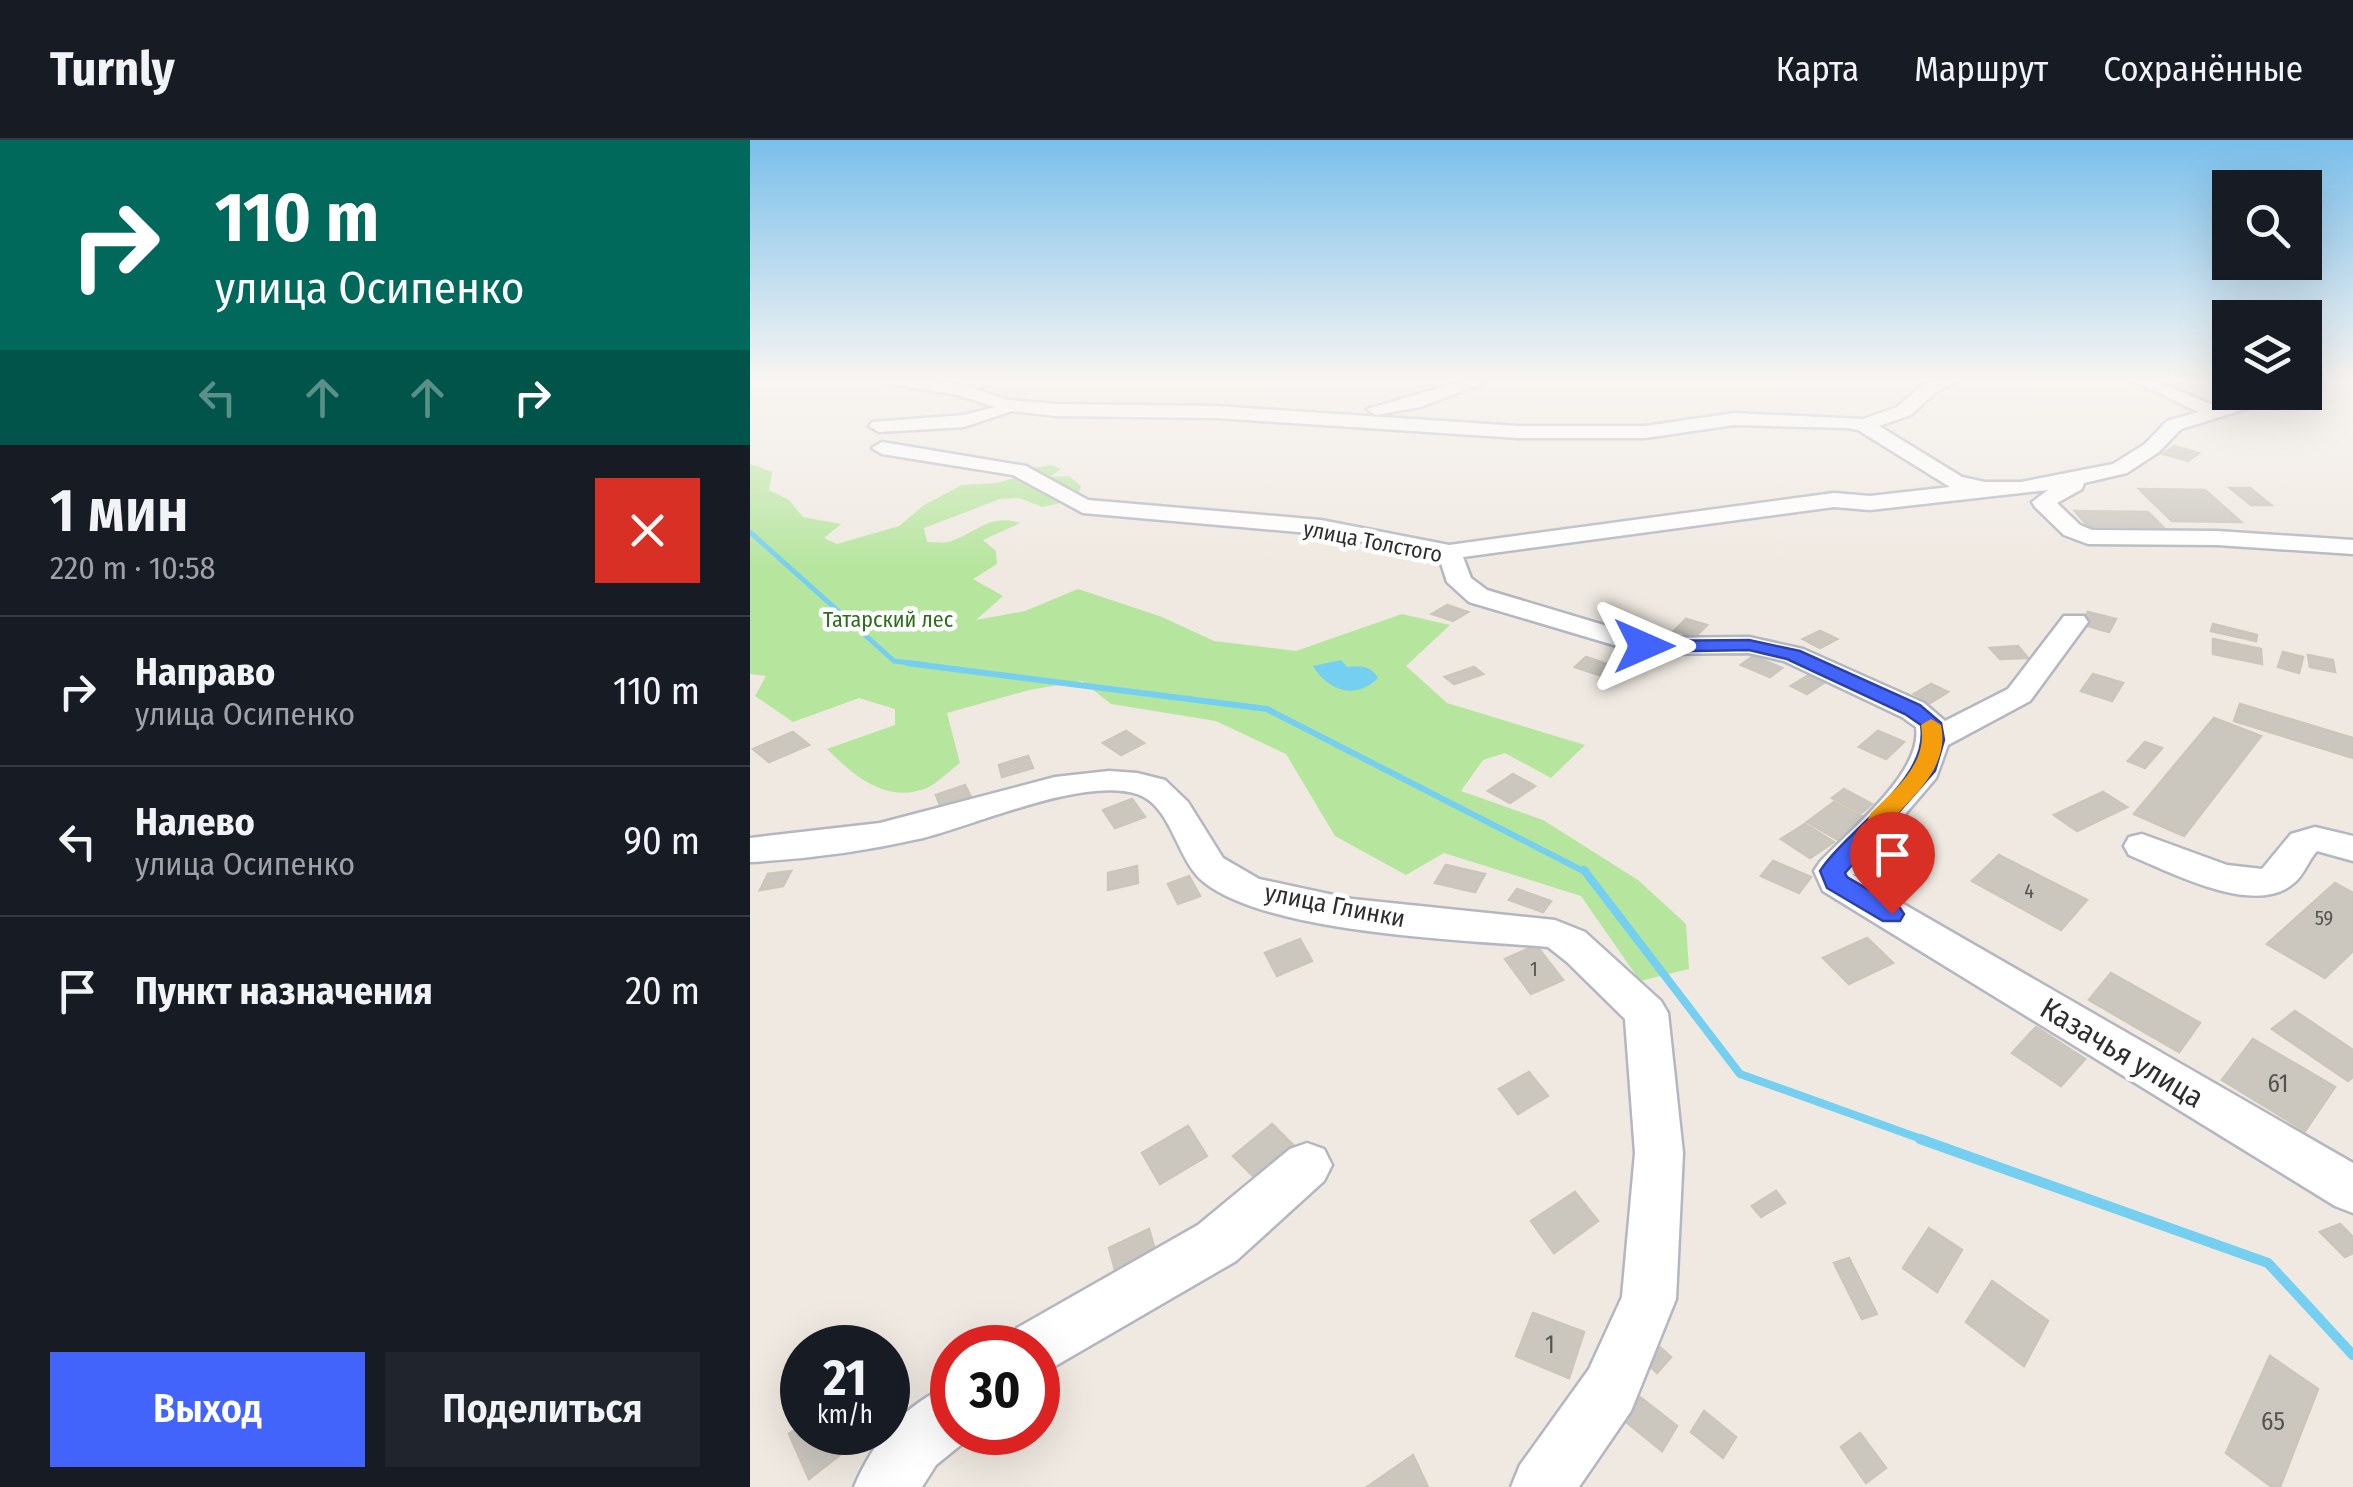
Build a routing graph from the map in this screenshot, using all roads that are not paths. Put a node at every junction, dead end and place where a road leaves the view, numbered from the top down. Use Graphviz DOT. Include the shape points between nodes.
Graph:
graph roads {
  1 [pos="895,443"];
  2 [pos="1890,443"];
  3 [pos="2157,443"];
  4 [pos="2088,478"];
  5 [pos="1985,489"];
  6 [pos="2021,489"];
  7 [pos="2043,502"];
  8 [pos="2353,547"];
  9 [pos="1450,552"];
  10 [pos="2074,622"];
  11 [pos="1934,740"];
  12 [pos="2142,846"];
  13 [pos="2353,849"];
  14 [pos="750,850"];
  15 [pos="1308,1165"];
  16 [pos="2353,1190"];
  17 [pos="1060,1334"];
  18 [pos="930,1432"];
  19 [pos="885,1487"];
  20 [pos="1542,1487"];
  1 -- 9 [label="street, улица Толстого" via="1019,470 1083,506 1362,525"];
  2 -- 5 [label="street" via="1942,476"];
  3 -- 4 [label="street" via="2120,469"];
  4 -- 6 [label="street"];
  4 -- 7 [label="street"];
  5 -- 6 [label="street"];
  5 -- 9 [label="street" via="1870,504 1834,500"];
  6 -- 7 [label="street"];
  7 -- 8 [label="street" via="2088,537"];
  9 -- 11 [label="street, улица Толстого" via="1460,582 1478,596 1644,646 1749,645 1793,655 1912,710 1931,723"];
  10 -- 11 [label="street" via="2019,695"];
  11 -- 16 [label="street, Казачья улица" via="1924,771 1832,871 1836,882"];
  12 -- 13 [label="street" via="2252,883 2272,882 2308,839"];
  14 -- 20 [label="street, улица Глинки" via="810,848 926,826 1054,788 1138,783 1157,790 1177,812 1217,875 1263,894 1368,915 1560,936 1646,1013 1659,1153 1649,1299 1610,1390"];
  15 -- 17 [label="street" via="1217,1243"];
  18 -- 19 [label="street"];
}
